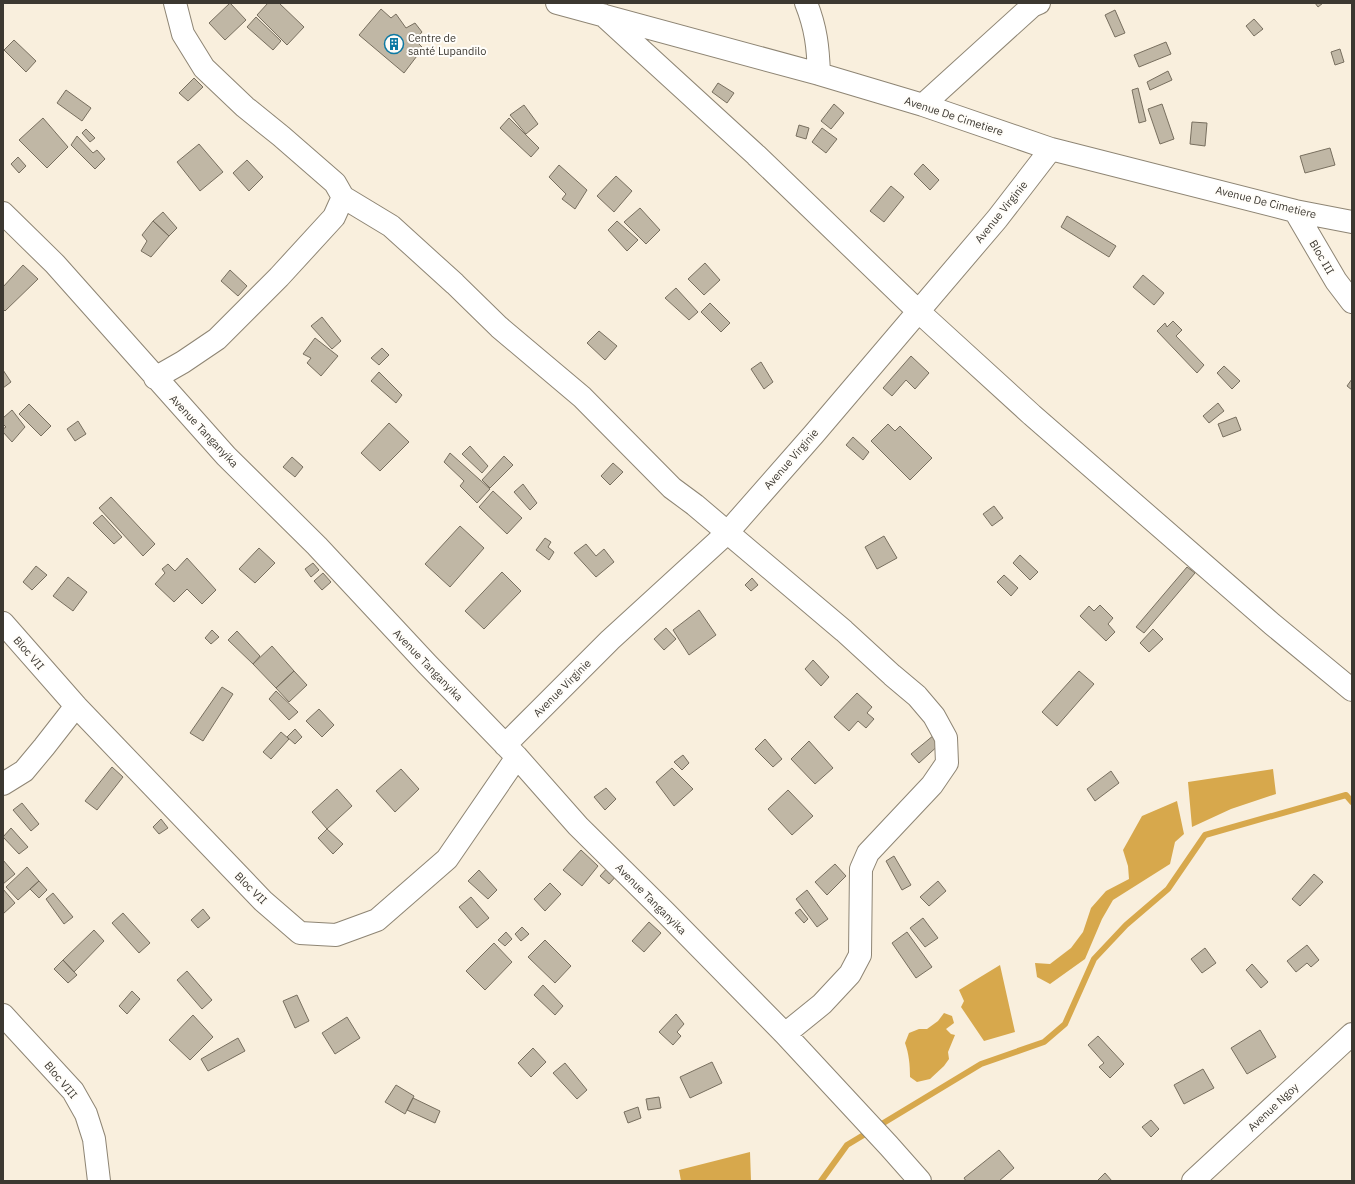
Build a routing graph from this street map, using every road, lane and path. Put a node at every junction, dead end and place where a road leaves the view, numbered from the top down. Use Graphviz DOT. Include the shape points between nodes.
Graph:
graph roads {
  1 [pos="175,3"];
  2 [pos="557,3"];
  3 [pos="806,3"];
  4 [pos="1033,4"];
  5 [pos="603,15"];
  6 [pos="819,74"];
  7 [pos="923,105"];
  8 [pos="1051,149"];
  9 [pos="343,197"];
  10 [pos="1295,211"];
  11 [pos="3,213"];
  12 [pos="1352,222"];
  13 [pos="1352,302"];
  14 [pos="918,311"];
  15 [pos="156,378"];
  16 [pos="727,533"];
  17 [pos="3,623"];
  18 [pos="1352,690"];
  19 [pos="76,706"];
  20 [pos="511,751"];
  21 [pos="3,784"];
  22 [pos="3,1015"];
  23 [pos="785,1034"];
  24 [pos="1352,1034"];
  25 [pos="99,1181"];
  26 [pos="920,1181"];
  27 [pos="1193,1181"];
  1 -- 9 [label="street" via="183,34 204,68 245,107 335,183"];
  2 -- 5 [label="street, Avenue De Cimetiere"];
  3 -- 6 [label="street" via="818,46"];
  4 -- 7 [label="street"];
  5 -- 6 [label="street, Avenue De Cimetiere"];
  5 -- 14 [label="street" via="756,155"];
  6 -- 7 [label="street, Avenue De Cimetiere"];
  7 -- 8 [label="street, Avenue De Cimetiere"];
  8 -- 10 [label="street, Avenue De Cimetiere"];
  8 -- 14 [label="street, Avenue Virginie" via="997,219"];
  9 -- 15 [label="street" via="334,217 217,340"];
  9 -- 16 [label="street" via="391,226 499,327 582,398 672,488"];
  10 -- 12 [label="street, Avenue De Cimetiere"];
  10 -- 13 [label="street, Bloc III" via="1336,281"];
  11 -- 15 [label="street, Avenue Tanganyika" via="55,264"];
  14 -- 16 [label="street, Avenue Virginie"];
  14 -- 18 [label="street" via="1032,415 1272,624"];
  15 -- 20 [label="street, Avenue Tanganyika" via="226,456 317,546"];
  16 -- 20 [label="street, Avenue Virginie" via="610,640"];
  16 -- 23 [label="street" via="917,696 934,716 946,738 947,763 932,785 868,853 861,869 860,955 850,974 822,1004"];
  17 -- 19 [label="street, Bloc VII"];
  19 -- 20 [label="street, Bloc VII" via="262,901 300,933 336,935 377,920 447,859"];
  19 -- 21 [label="street" via="24,771"];
  20 -- 23 [label="street, Avenue Tanganyika" via="578,826"];
  22 -- 25 [label="street, Bloc VIII" via="73,1091 86,1114 94,1139"];
  23 -- 26 [label="street, Avenue Tanganyika"];
  24 -- 27 [label="street, Avenue Ngoy"];
}
